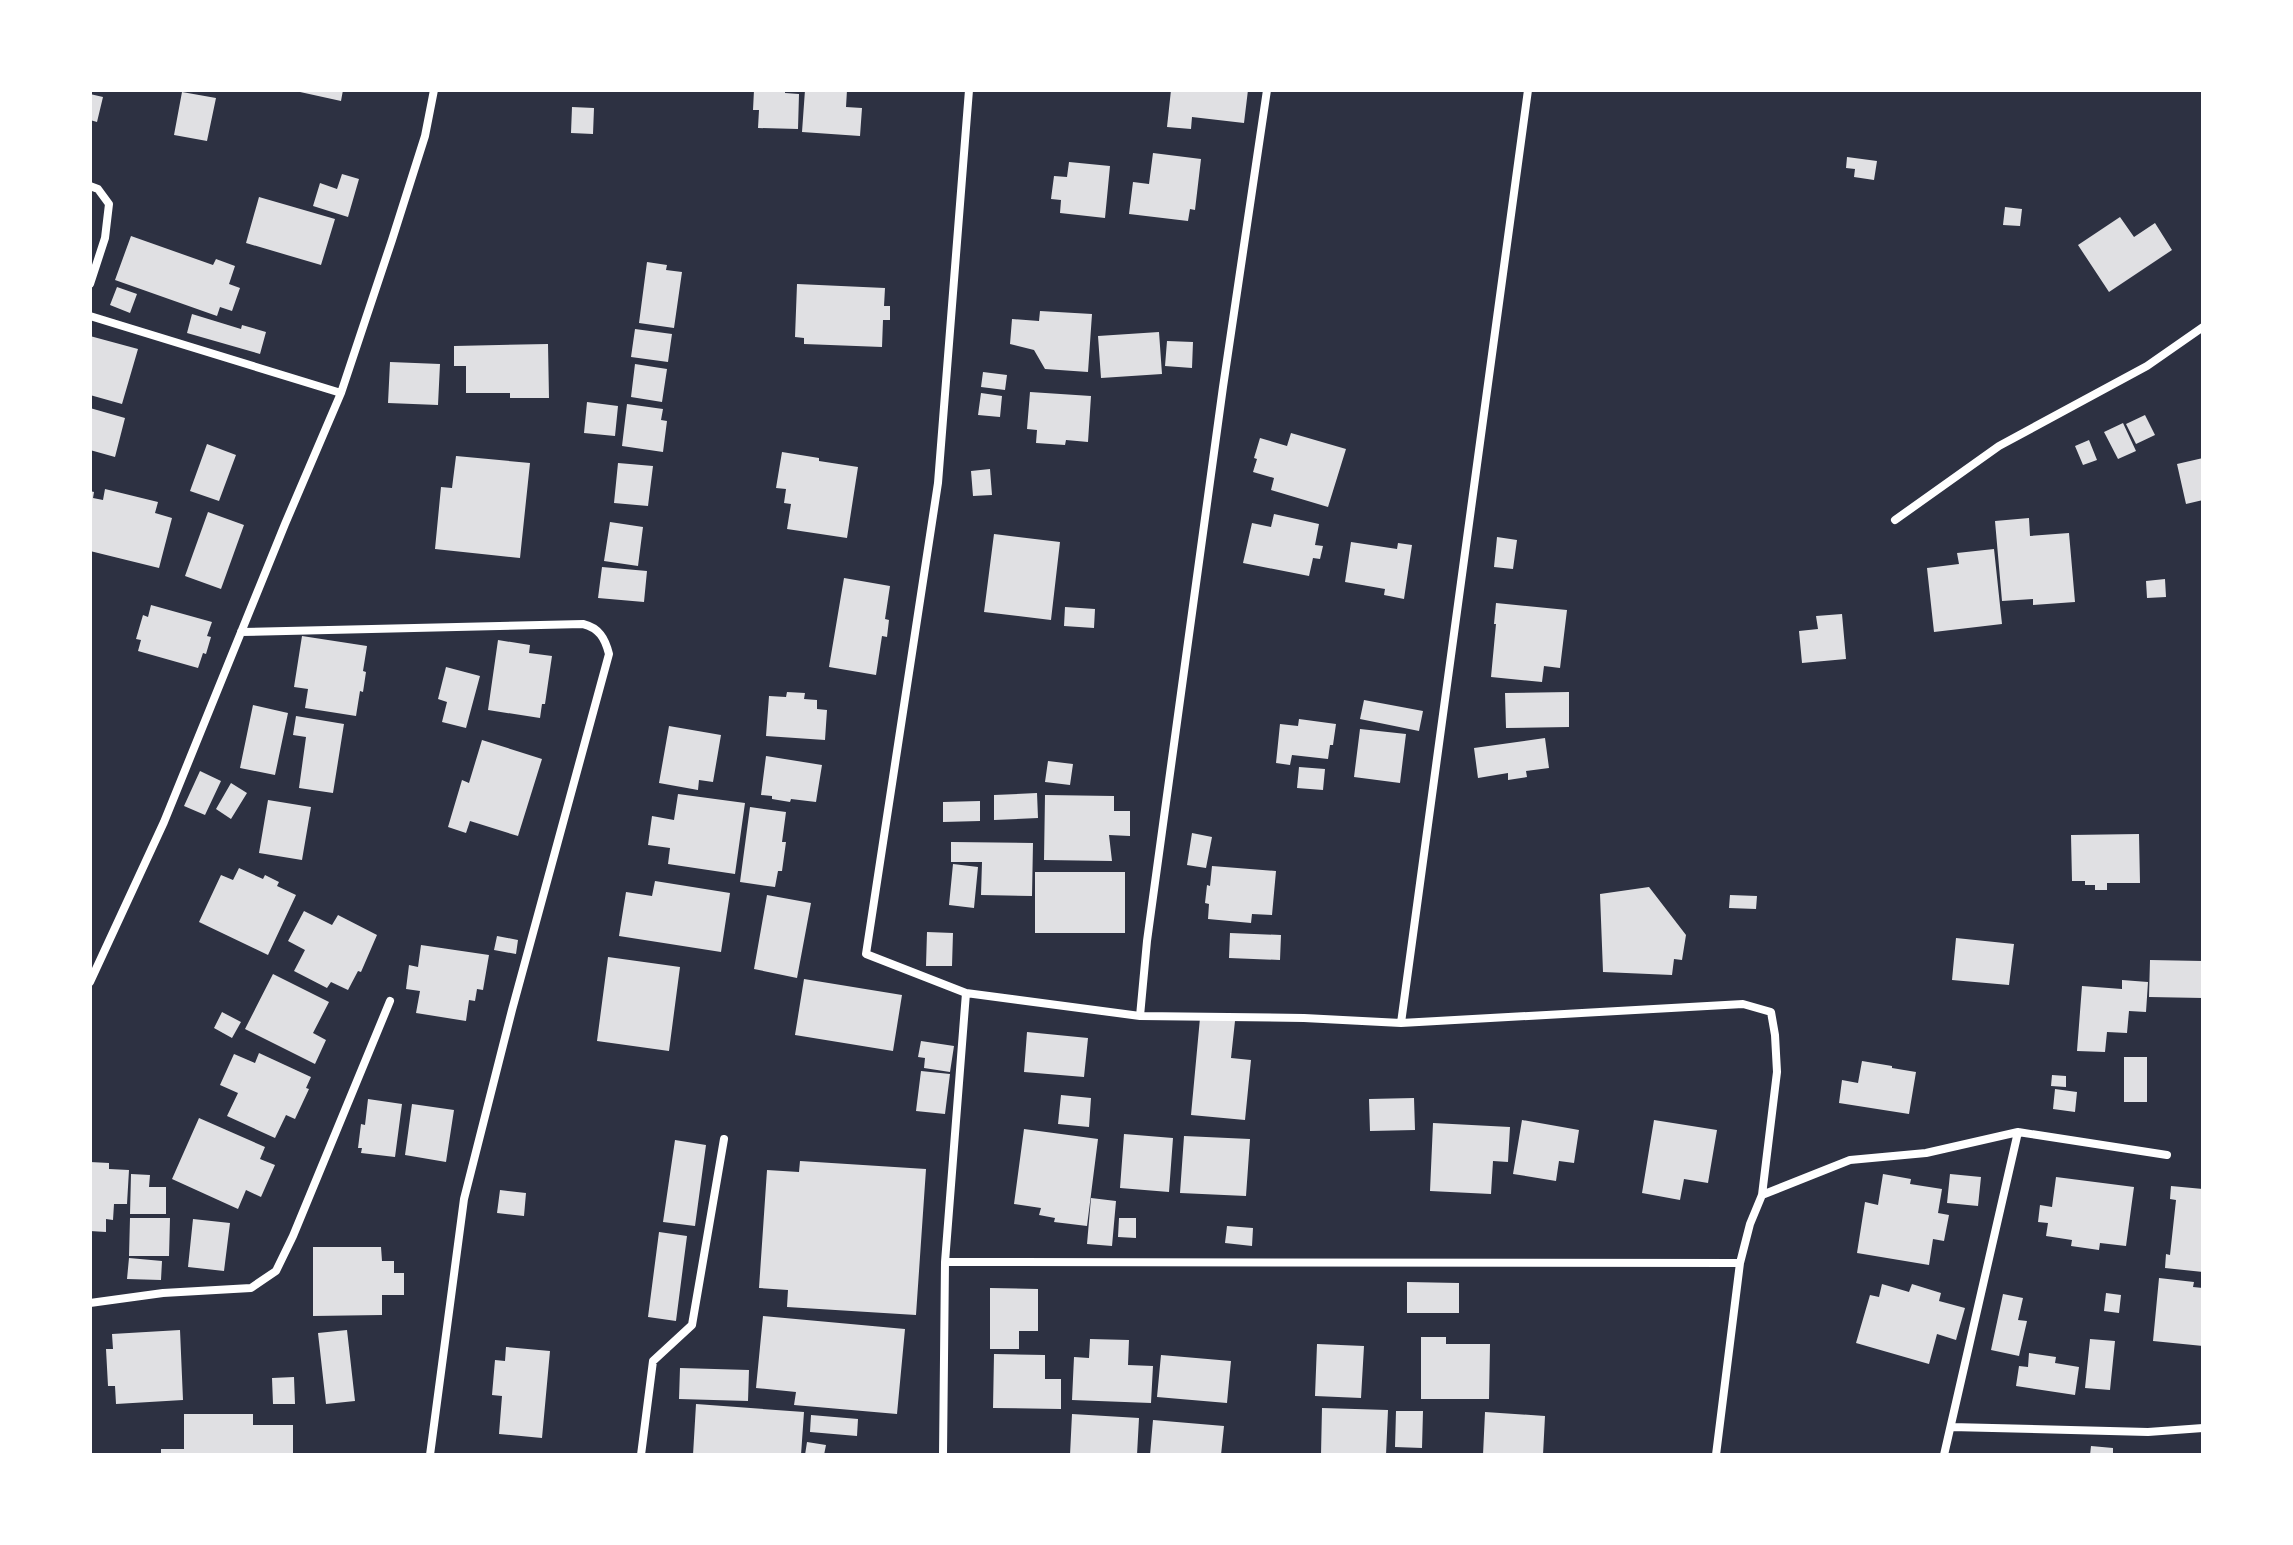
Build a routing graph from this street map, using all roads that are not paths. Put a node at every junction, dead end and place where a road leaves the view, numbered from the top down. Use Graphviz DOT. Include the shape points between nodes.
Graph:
graph roads {
  1 [pos="434,90"];
  2 [pos="969,90"];
  3 [pos="1267,90"];
  4 [pos="1528,90"];
  5 [pos="90,186"];
  6 [pos="90,284"];
  7 [pos="90,316"];
  8 [pos="2203,327"];
  9 [pos="341,393"];
  10 [pos="1895,520"];
  11 [pos="241,632"];
  12 [pos="90,982"];
  13 [pos="966,993"];
  14 [pos="390,1001"];
  15 [pos="1140,1016"];
  16 [pos="1401,1023"];
  17 [pos="2018,1132"];
  18 [pos="724,1139"];
  19 [pos="2167,1155"];
  20 [pos="1762,1195"];
  21 [pos="945,1262"];
  22 [pos="1740,1263"];
  23 [pos="90,1303"];
  24 [pos="1951,1427"];
  25 [pos="2203,1428"];
  26 [pos="430,1455"];
  27 [pos="641,1455"];
  28 [pos="943,1455"];
  29 [pos="1716,1455"];
  30 [pos="1944,1455"];
  1 -- 9 [label="street" via="425,136"];
  2 -- 13 [label="street" via="938,483 866,954"];
  3 -- 15 [label="street"];
  4 -- 16 [label="street"];
  5 -- 6 [label="street" via="109,204"];
  7 -- 9 [label="street"];
  8 -- 10 [label="street" via="2147,366 1999,446"];
  9 -- 11 [label="street"];
  11 -- 12 [label="street" via="164,822"];
  11 -- 26 [label="street" via="583,624 601,634 609,654 464,1199"];
  13 -- 15 [label="street"];
  13 -- 21 [label="street"];
  14 -- 23 [label="street" via="276,1271 251,1288"];
  15 -- 16 [label="street"];
  16 -- 20 [label="street" via="1743,1004 1771,1012 1777,1072"];
  17 -- 19 [label="street"];
  17 -- 20 [label="street" via="1926,1153 1850,1160"];
  17 -- 24 [label="street"];
  18 -- 27 [label="street" via="692,1325 653,1361"];
  20 -- 22 [label="street"];
  21 -- 22 [label="street"];
  21 -- 28 [label="street"];
  22 -- 29 [label="street"];
  24 -- 25 [label="street" via="2148,1432"];
  24 -- 30 [label="street"];
}
